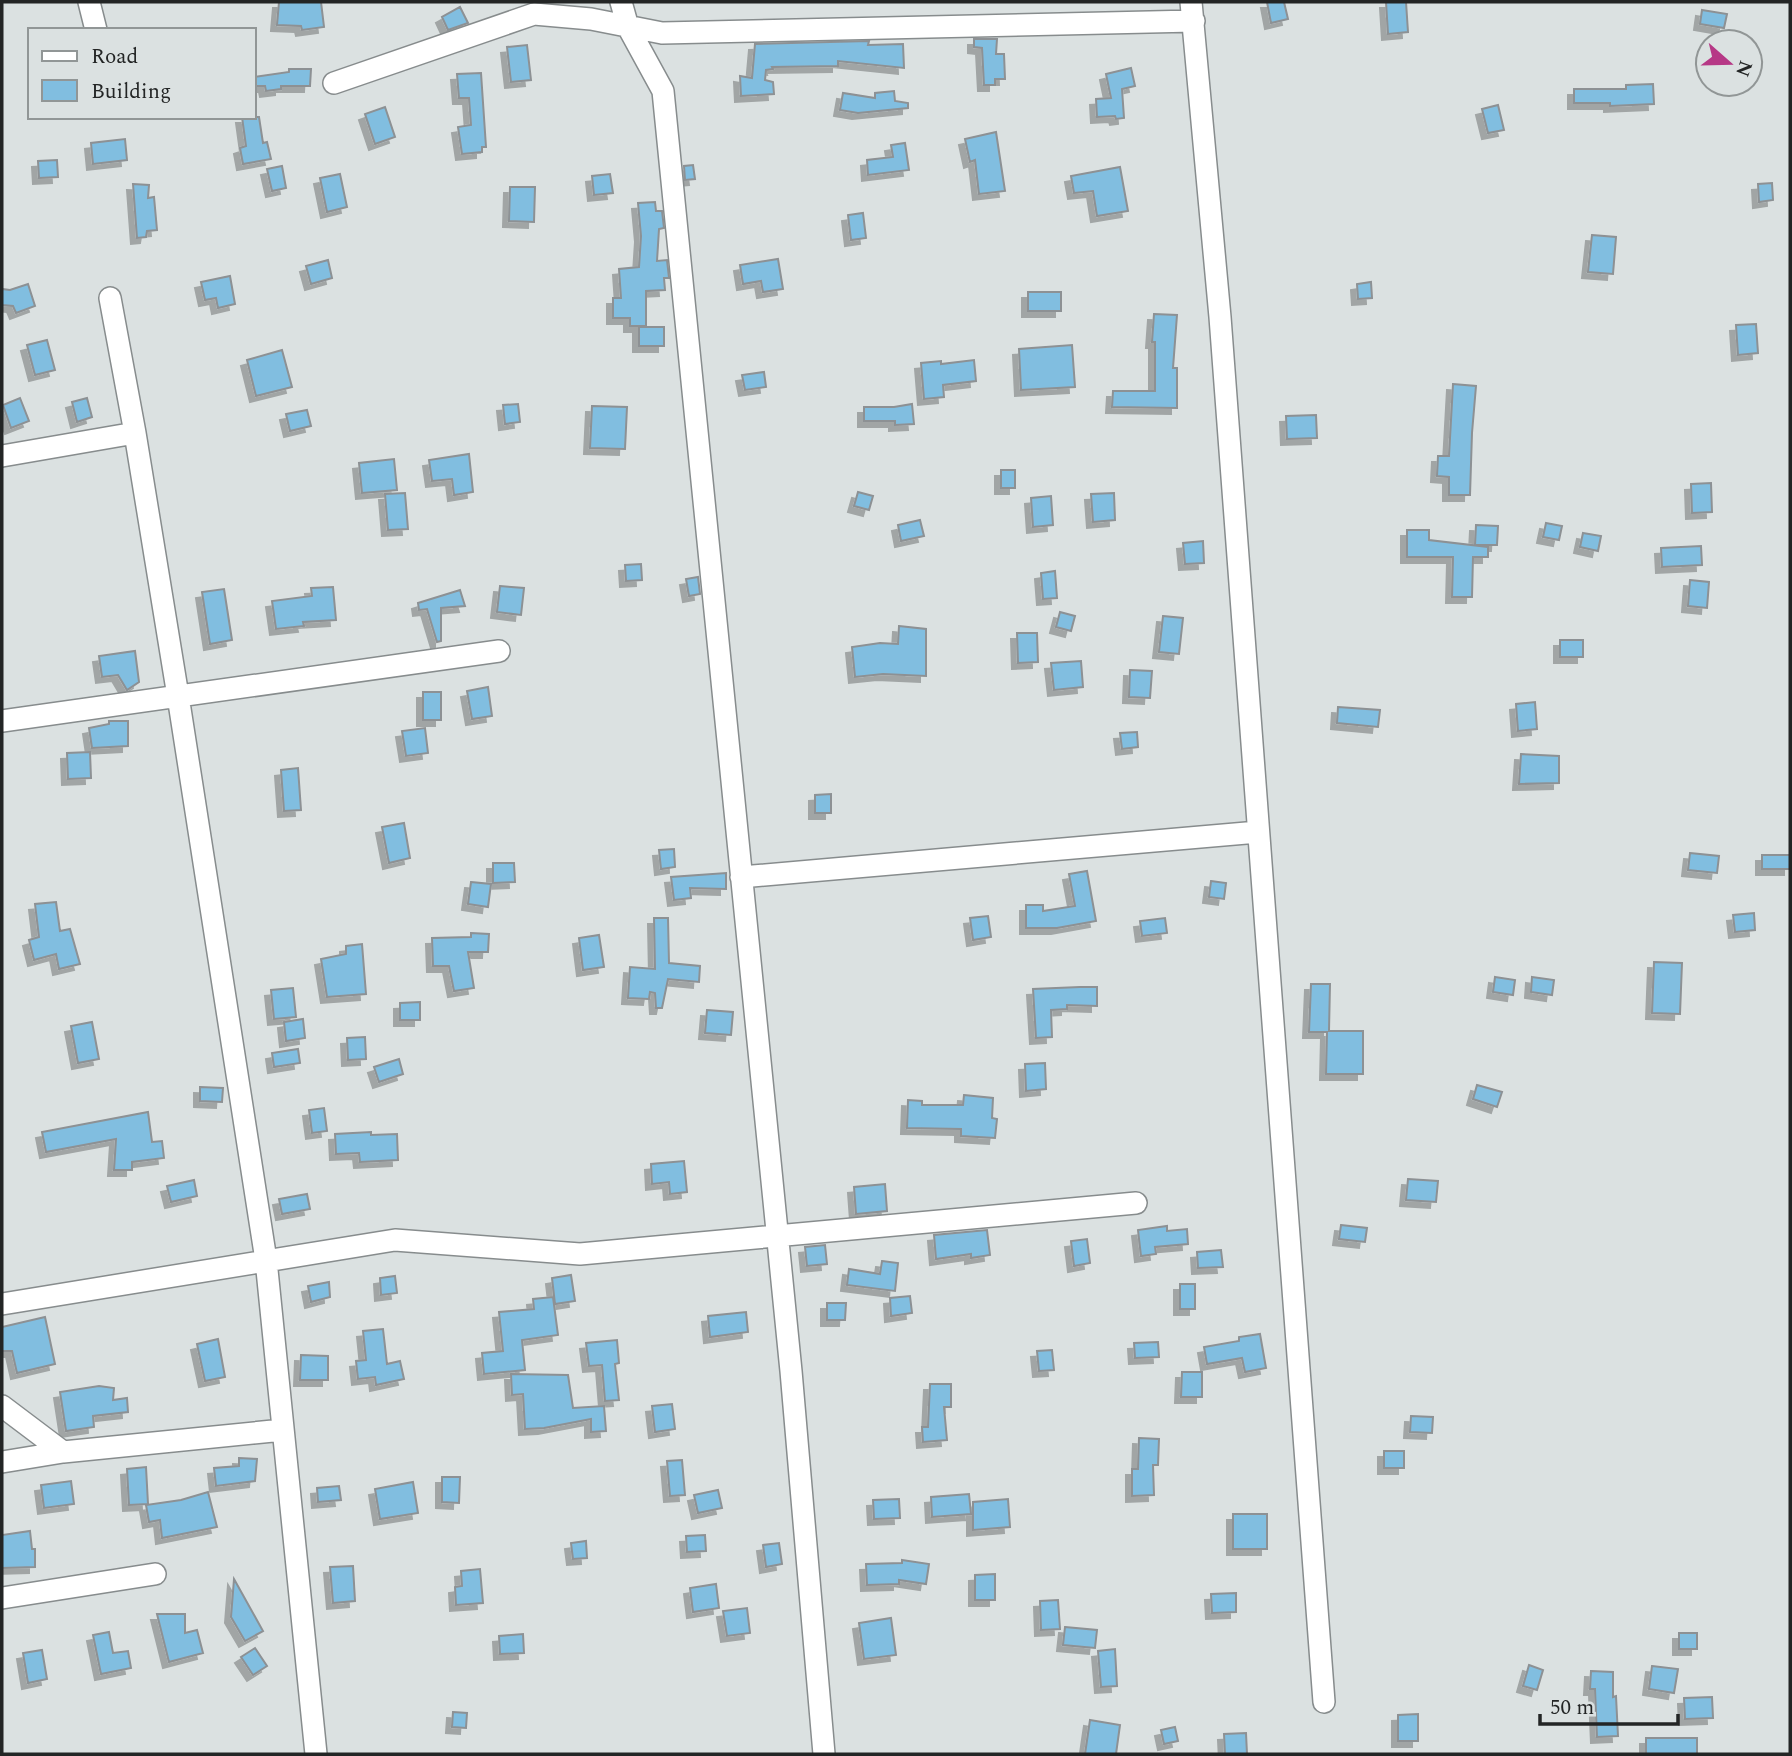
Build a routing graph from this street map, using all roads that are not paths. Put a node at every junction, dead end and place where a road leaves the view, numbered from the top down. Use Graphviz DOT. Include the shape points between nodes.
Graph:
graph roads {
  1 [pos="89,2"];
  2 [pos="621,2"];
  3 [pos="1192,11"];
  4 [pos="628,27"];
  5 [pos="96,28"];
  6 [pos="334,83"];
  7 [pos="110,298"];
  8 [pos="135,433"];
  9 [pos="2,456"];
  10 [pos="499,651"];
  11 [pos="178,696"];
  12 [pos="2,721"];
  13 [pos="1258,832"];
  14 [pos="741,877"];
  15 [pos="1136,1203"];
  16 [pos="777,1236"];
  17 [pos="266,1260"];
  18 [pos="2,1304"];
  19 [pos="2,1406"];
  20 [pos="283,1430"];
  21 [pos="63,1452"];
  22 [pos="2,1462"];
  23 [pos="155,1574"];
  24 [pos="2,1598"];
  25 [pos="1324,1702"];
  26 [pos="316,1754"];
  27 [pos="824,1754"];
  1 -- 5 [label="street"];
  2 -- 4 [label="street"];
  3 -- 4 [label="street" via="662,33"];
  3 -- 13 [label="street"];
  4 -- 6 [label="street" via="534,14"];
  4 -- 14 [label="street" via="663,90"];
  7 -- 8 [label="street"];
  8 -- 9 [label="street"];
  8 -- 11 [label="street"];
  10 -- 11 [label="street"];
  11 -- 12 [label="street"];
  11 -- 17 [label="street"];
  13 -- 14 [label="street"];
  13 -- 25 [label="street"];
  14 -- 16 [label="street"];
  15 -- 16 [label="street"];
  16 -- 17 [label="street" via="580,1254 395,1240"];
  16 -- 27 [label="street"];
  17 -- 18 [label="street"];
  17 -- 20 [label="street"];
  19 -- 21 [label="street"];
  20 -- 21 [label="street"];
  20 -- 26 [label="street"];
  21 -- 22 [label="street"];
  23 -- 24 [label="street"];
}
